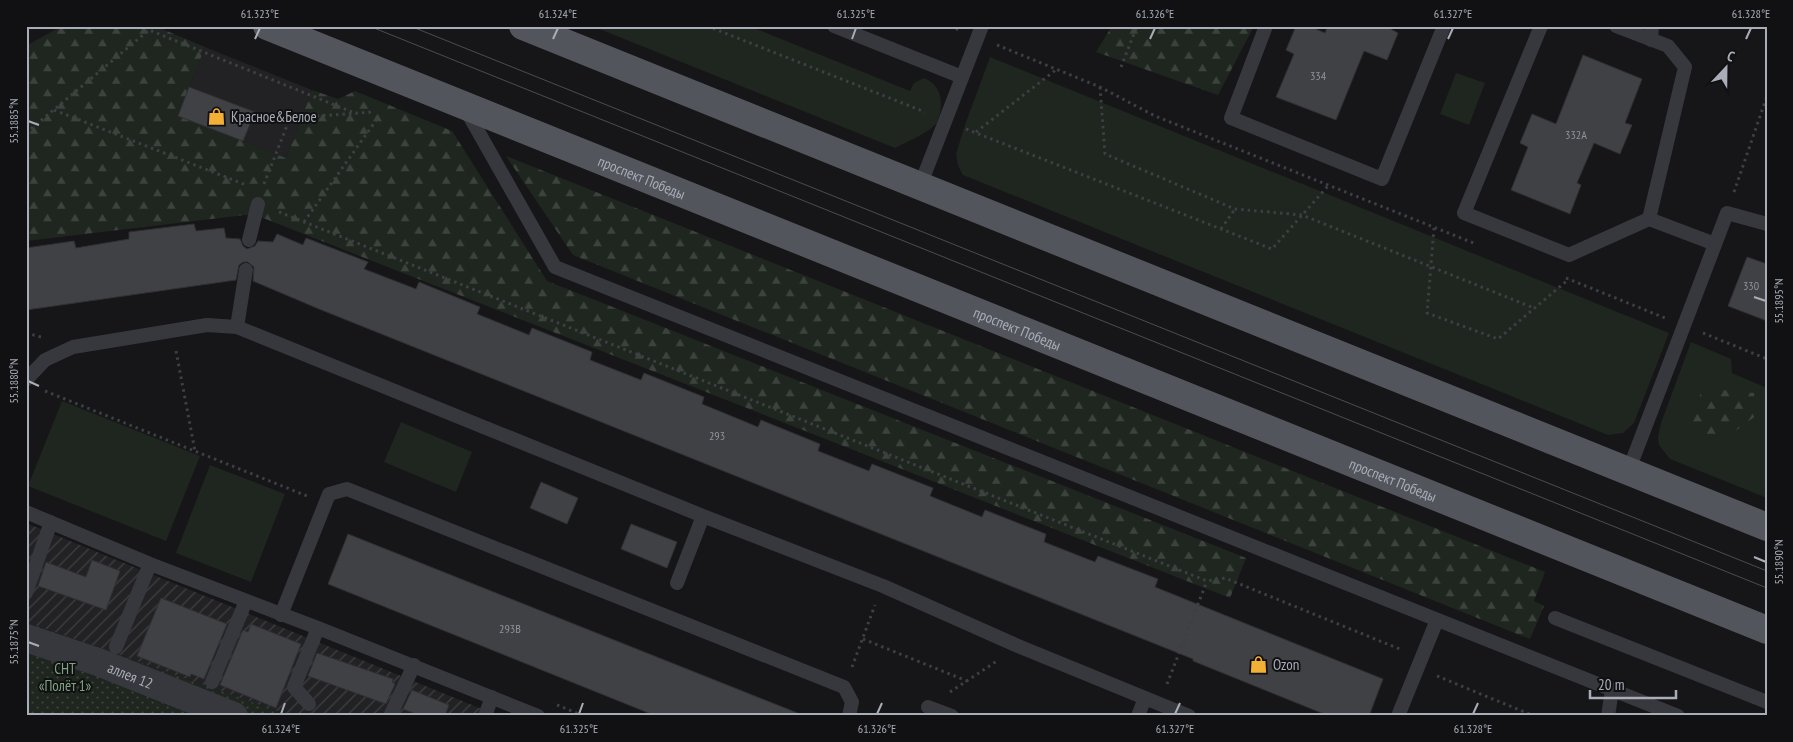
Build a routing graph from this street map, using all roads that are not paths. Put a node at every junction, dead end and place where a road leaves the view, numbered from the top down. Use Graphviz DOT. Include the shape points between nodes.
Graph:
graph roads {
  1 [pos="267,26"];
  2 [pos="523,26"];
  3 [pos="834,26"];
  4 [pos="982,26"];
  5 [pos="1266,26"];
  6 [pos="1444,26"];
  7 [pos="1541,26"];
  8 [pos="1616,26"];
  9 [pos="1652,33"];
  10 [pos="962,77"];
  11 [pos="465,107"];
  12 [pos="920,186"];
  13 [pos="260,198"];
  14 [pos="1649,219"];
  15 [pos="1767,224"];
  16 [pos="249,240"];
  17 [pos="1715,244"];
  18 [pos="246,270"];
  19 [pos="236,328"];
  20 [pos="26,380"];
  21 [pos="1628,472"];
  22 [pos="26,512"];
  23 [pos="703,516"];
  24 [pos="51,522"];
  25 [pos="1767,527"];
  26 [pos="150,564"];
  27 [pos="677,583"];
  28 [pos="26,593"];
  29 [pos="246,601"];
  30 [pos="281,614"];
  31 [pos="1555,618"];
  32 [pos="1437,620"];
  33 [pos="318,628"];
  34 [pos="1767,630"];
  35 [pos="26,638"];
  36 [pos="116,647"];
  37 [pos="414,665"];
  38 [pos="212,682"];
  39 [pos="1612,690"];
  40 [pos="492,697"];
  41 [pos="1145,698"];
  42 [pos="1767,702"];
  43 [pos="308,704"];
  44 [pos="928,706"];
  45 [pos="234,716"];
  46 [pos="390,716"];
  47 [pos="485,716"];
  48 [pos="538,716"];
  49 [pos="849,716"];
  50 [pos="952,716"];
  51 [pos="1138,716"];
  52 [pos="1189,716"];
  53 [pos="1398,716"];
  54 [pos="1608,716"];
  55 [pos="1678,716"];
  1 -- 11 [label="main road, проспект Победы"];
  2 -- 12 [label="main road"];
  3 -- 10 [label="lane"];
  4 -- 10 [label="lane"];
  5 -- 6 [label="lane" via="1231,118 1382,179"];
  7 -- 14 [label="lane" via="1464,213 1569,255"];
  8 -- 9 [label="lane"];
  9 -- 14 [label="lane" via="1685,67"];
  10 -- 12 [label="lane"];
  11 -- 32 [label="lane" via="555,267"];
  11 -- 34 [label="main road, проспект Победы"];
  12 -- 21 [label="main road"];
  13 -- 16 [label="lane"];
  14 -- 17 [label="lane"];
  15 -- 17 [label="lane" via="1727,213"];
  17 -- 21 [label="lane"];
  18 -- 19 [label="lane"];
  19 -- 20 [label="lane" via="207,325 73,347 45,360"];
  19 -- 23 [label="lane"];
  21 -- 25 [label="main road"];
  22 -- 24 [label="lane"];
  23 -- 27 [label="lane"];
  23 -- 41 [label="lane" via="883,586"];
  24 -- 26 [label="lane"];
  24 -- 28 [label="lane"];
  26 -- 29 [label="lane"];
  26 -- 36 [label="lane"];
  29 -- 30 [label="lane"];
  29 -- 38 [label="lane"];
  30 -- 33 [label="lane"];
  30 -- 49 [label="lane" via="329,494 347,488 844,687 852,702"];
  31 -- 42 [label="lane"];
  32 -- 39 [label="lane"];
  32 -- 53 [label="lane"];
  33 -- 37 [label="lane"];
  33 -- 43 [label="lane" via="294,687"];
  35 -- 45 [label="street, аллея 12" via="98,662"];
  37 -- 40 [label="lane"];
  37 -- 46 [label="lane"];
  39 -- 54 [label="lane"];
  39 -- 55 [label="lane"];
  40 -- 47 [label="lane"];
  40 -- 48 [label="lane"];
  41 -- 51 [label="lane"];
  41 -- 52 [label="lane"];
  44 -- 50 [label="lane"];
}
